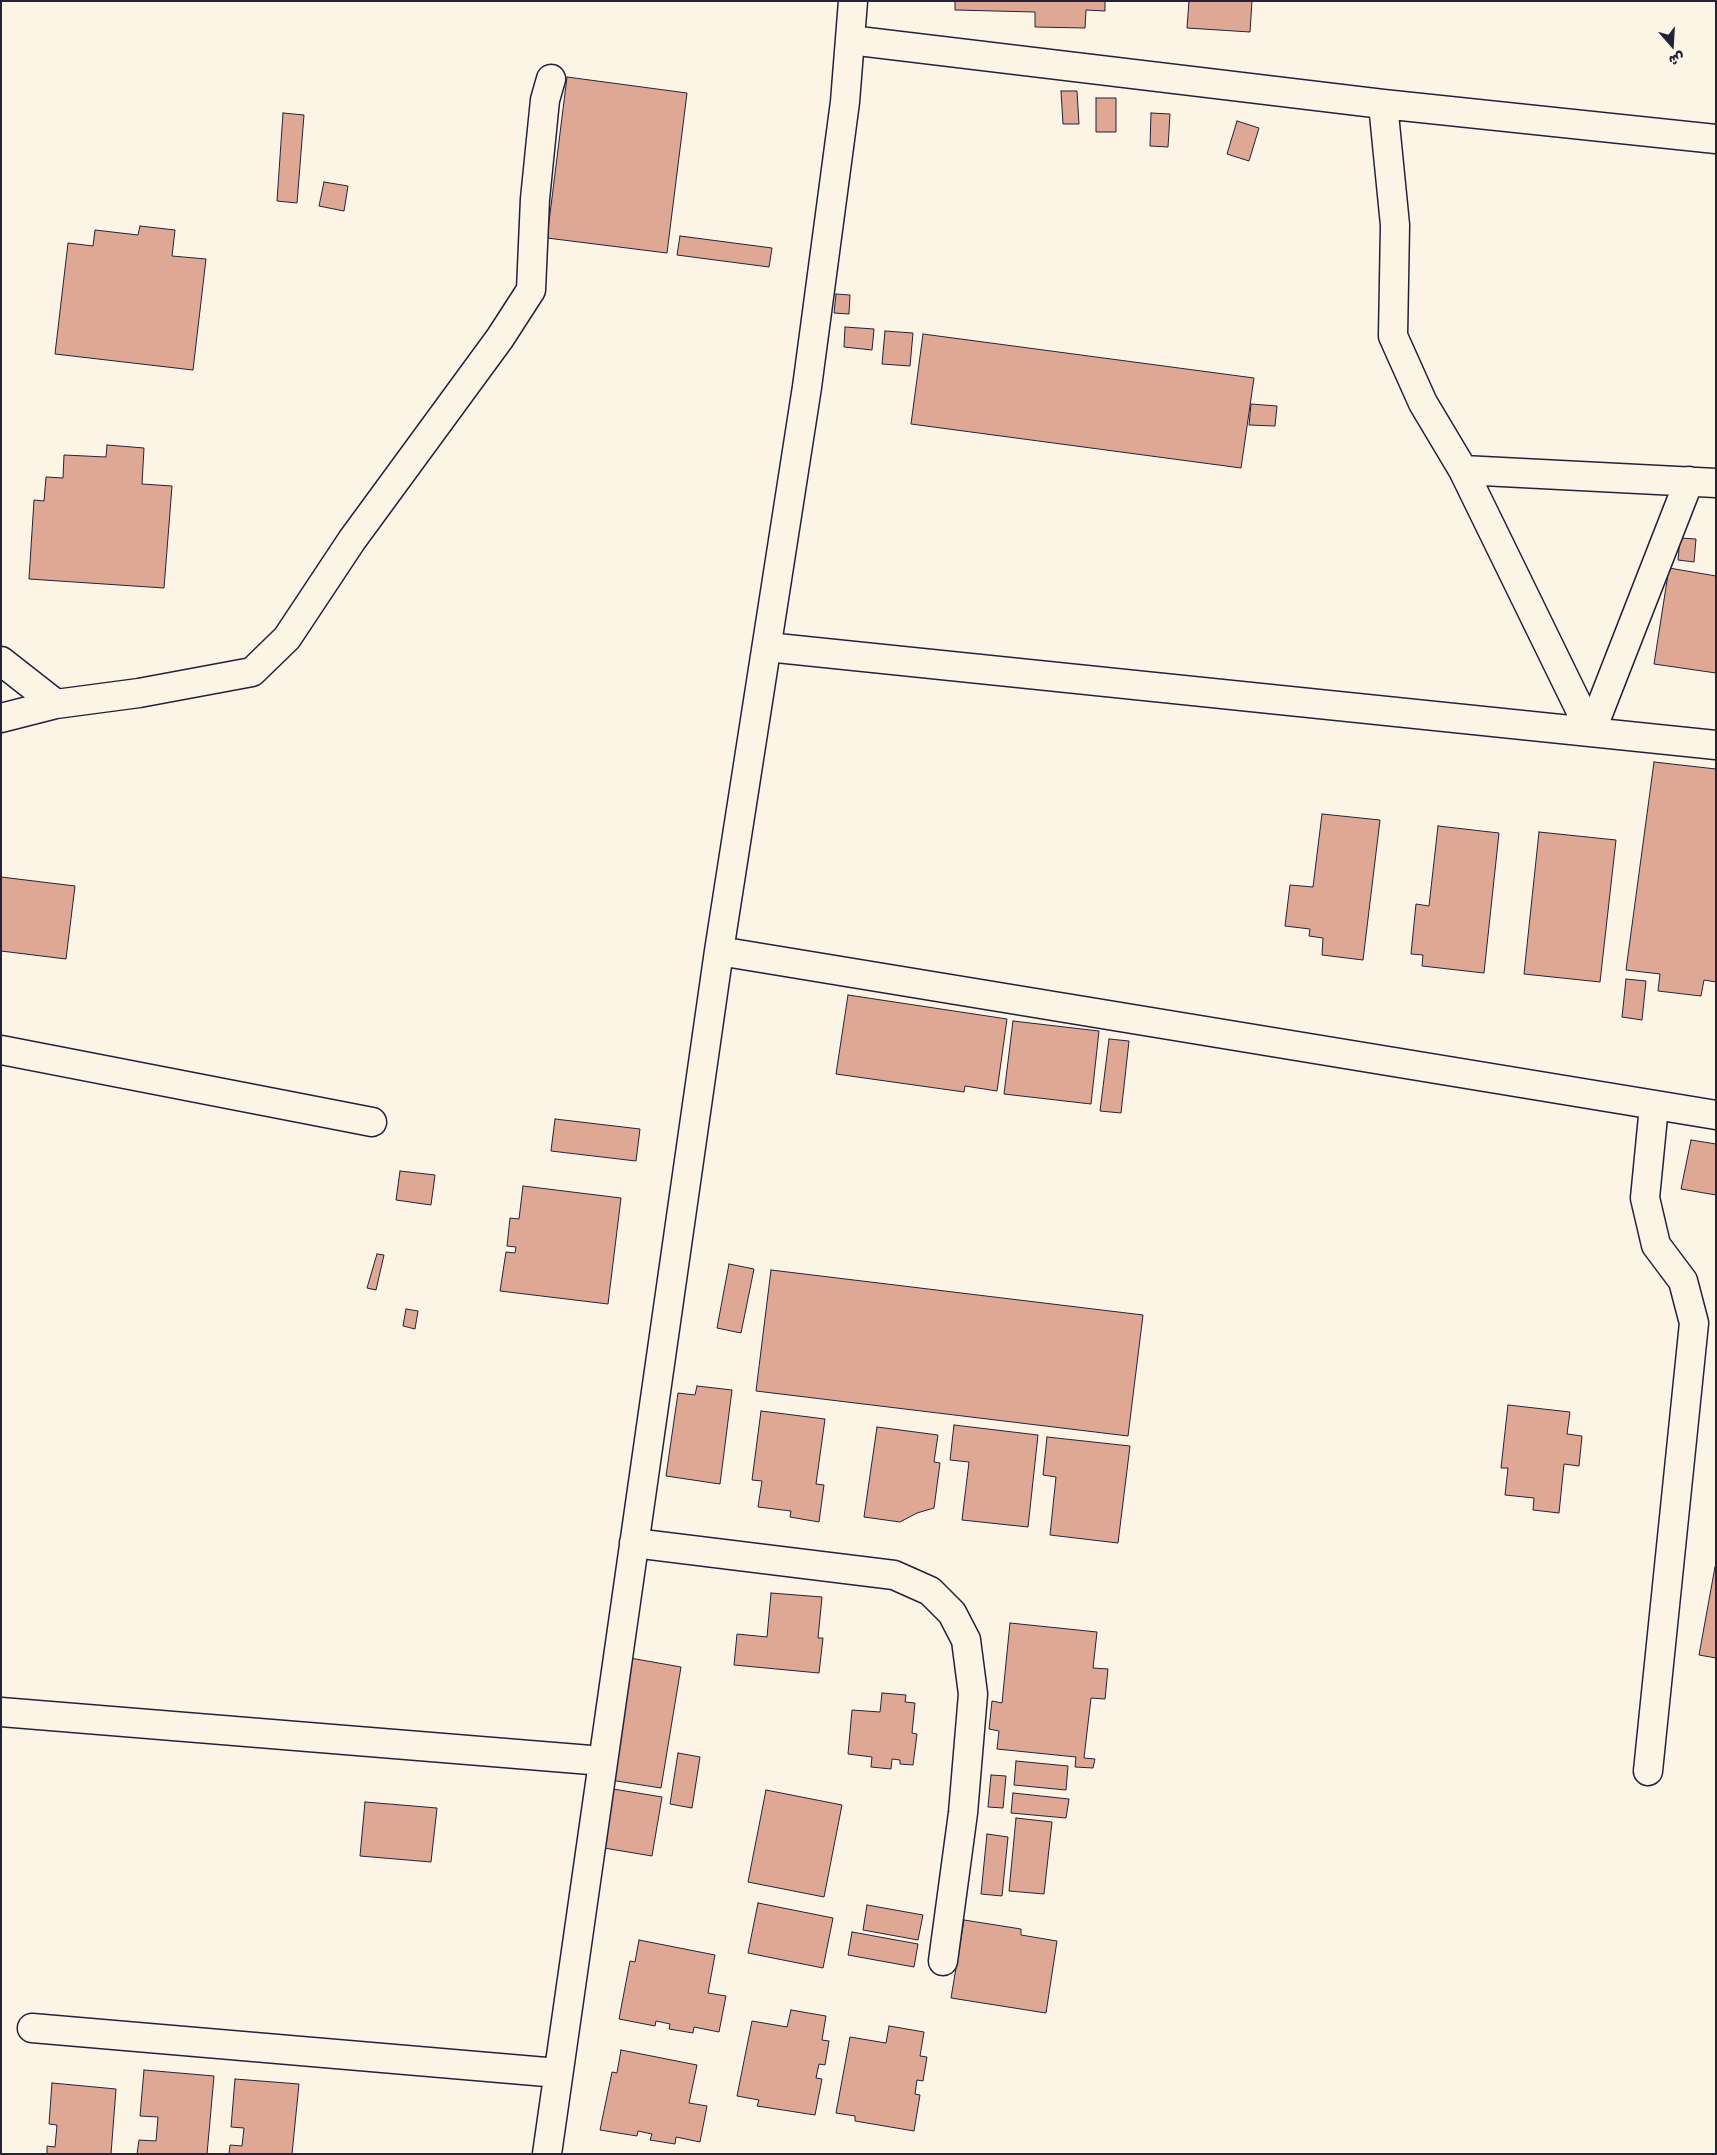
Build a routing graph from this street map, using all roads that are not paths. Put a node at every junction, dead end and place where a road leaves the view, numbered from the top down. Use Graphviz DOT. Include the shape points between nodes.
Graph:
graph roads {
  1 [pos="854,1"];
  2 [pos="850,40"];
  3 [pos="551,79"];
  4 [pos="1383,104"];
  5 [pos="1716,139"];
  6 [pos="1463,470"];
  7 [pos="1688,481"];
  8 [pos="1716,483"];
  9 [pos="767,647"];
  10 [pos="1,661"];
  11 [pos="56,704"];
  12 [pos="1,718"];
  13 [pos="1591,732"];
  14 [pos="1716,745"];
  15 [pos="720,951"];
  16 [pos="1,1050"];
  17 [pos="1654,1106"];
  18 [pos="1716,1115"];
  19 [pos="372,1122"];
  20 [pos="634,1544"];
  21 [pos="1,1712"];
  22 [pos="603,1760"];
  23 [pos="1648,1771"];
  24 [pos="943,1961"];
  25 [pos="32,2028"];
  26 [pos="558,2073"];
  27 [pos="547,2154"];
  1 -- 2 [label="street"];
  2 -- 4 [label="street"];
  2 -- 9 [label="street" via="845,102 809,367"];
  3 -- 11 [label="street" via="545,100 535,200 531,290 494,346 352,540 287,638 252,672 139,693"];
  4 -- 5 [label="street"];
  4 -- 6 [label="street" via="1395,225 1393,336 1423,403"];
  6 -- 7 [label="street"];
  6 -- 13 [label="street"];
  7 -- 8 [label="street"];
  7 -- 13 [label="street"];
  9 -- 13 [label="street"];
  9 -- 15 [label="street"];
  10 -- 11 [label="street"];
  11 -- 12 [label="street"];
  13 -- 14 [label="street"];
  15 -- 17 [label="street"];
  15 -- 20 [label="street"];
  16 -- 19 [label="street"];
  17 -- 18 [label="street"];
  17 -- 23 [label="street" via="1645,1198 1656,1245 1684,1282 1694,1323"];
  20 -- 22 [label="street"];
  20 -- 24 [label="street" via="894,1575 930,1591 952,1613 966,1640 973,1694 964,1812"];
  21 -- 22 [label="street"];
  22 -- 26 [label="street"];
  25 -- 26 [label="street"];
  26 -- 27 [label="street"];
}
